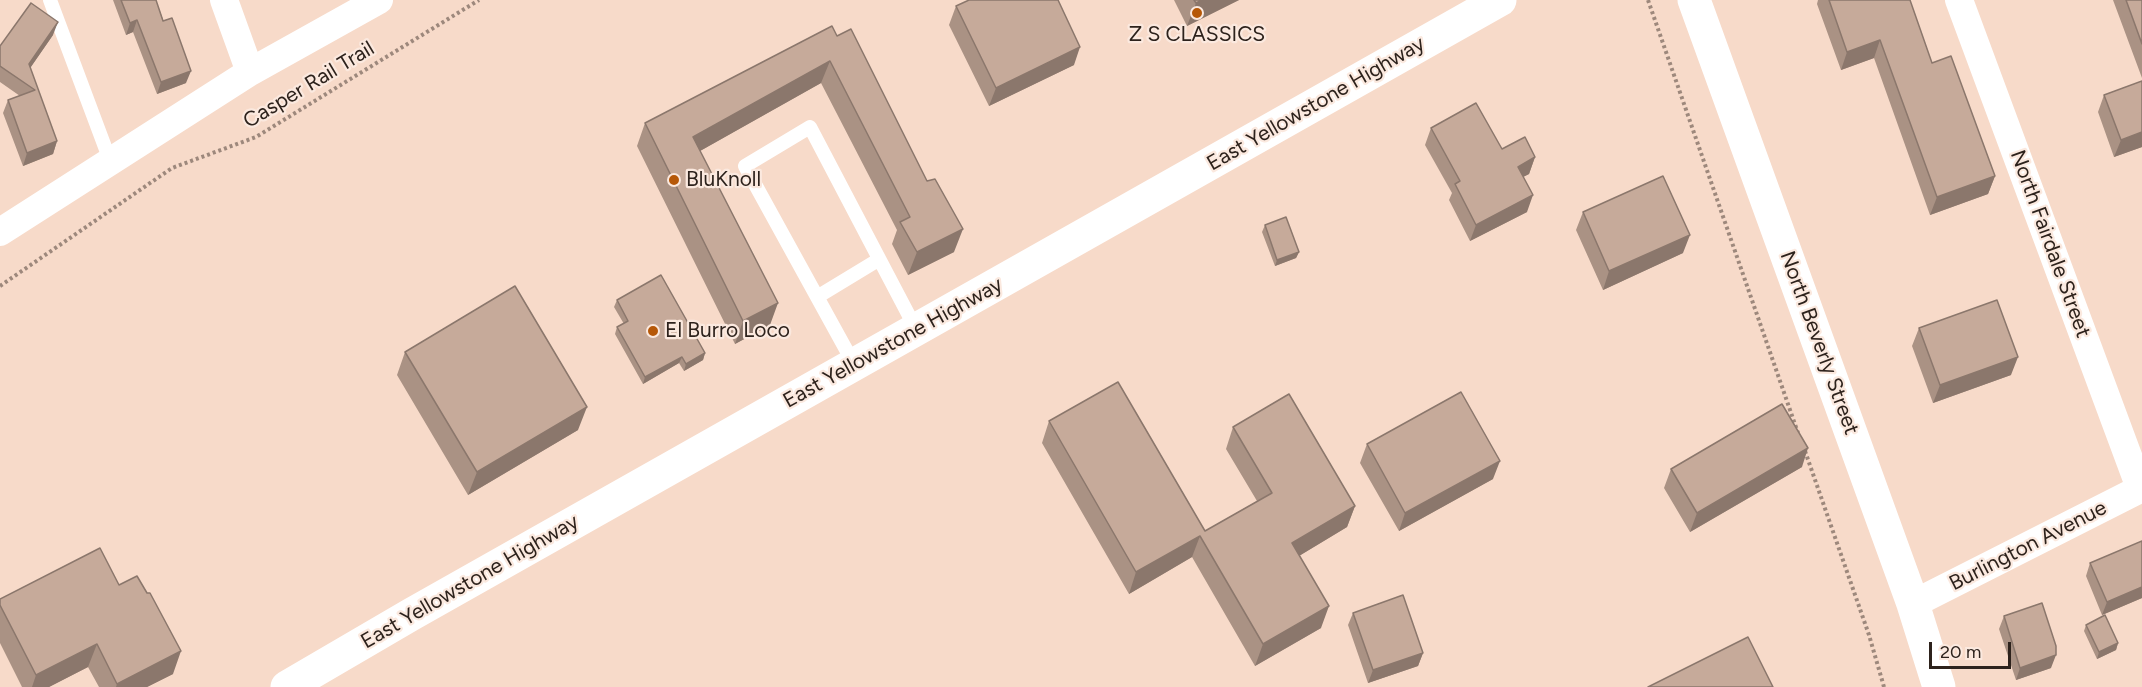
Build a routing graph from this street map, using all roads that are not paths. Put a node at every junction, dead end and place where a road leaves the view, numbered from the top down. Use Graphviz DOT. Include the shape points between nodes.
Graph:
graph roads {
  1 [pos="50,0"];
  2 [pos="224,0"];
  3 [pos="379,0"];
  4 [pos="1694,0"];
  5 [pos="1959,0"];
  6 [pos="1479,5"];
  7 [pos="250,72"];
  8 [pos="111,163"];
  9 [pos="0,232"];
  10 [pos="878,260"];
  11 [pos="817,297"];
  12 [pos="917,330"];
  13 [pos="854,364"];
  14 [pos="2141,488"];
  15 [pos="1913,604"];
  16 [pos="287,687"];
  17 [pos="1939,687"];
  1 -- 8 [label="lane"];
  2 -- 7 [label="street"];
  3 -- 7 [label="street"];
  4 -- 15 [label="main road, North Beverly Street"];
  5 -- 14 [label="street, North Fairdale Street"];
  6 -- 12 [label="main road, East Yellowstone Highway"];
  7 -- 8 [label="street"];
  8 -- 9 [label="street"];
  10 -- 11 [label="lane"];
  10 -- 11 [label="lane" via="810,127 745,166"];
  10 -- 12 [label="lane"];
  11 -- 13 [label="lane"];
  12 -- 13 [label="main road, East Yellowstone Highway"];
  13 -- 16 [label="main road, East Yellowstone Highway"];
  14 -- 15 [label="street, Burlington Avenue"];
  15 -- 17 [label="main road, North Beverly Street"];
}
